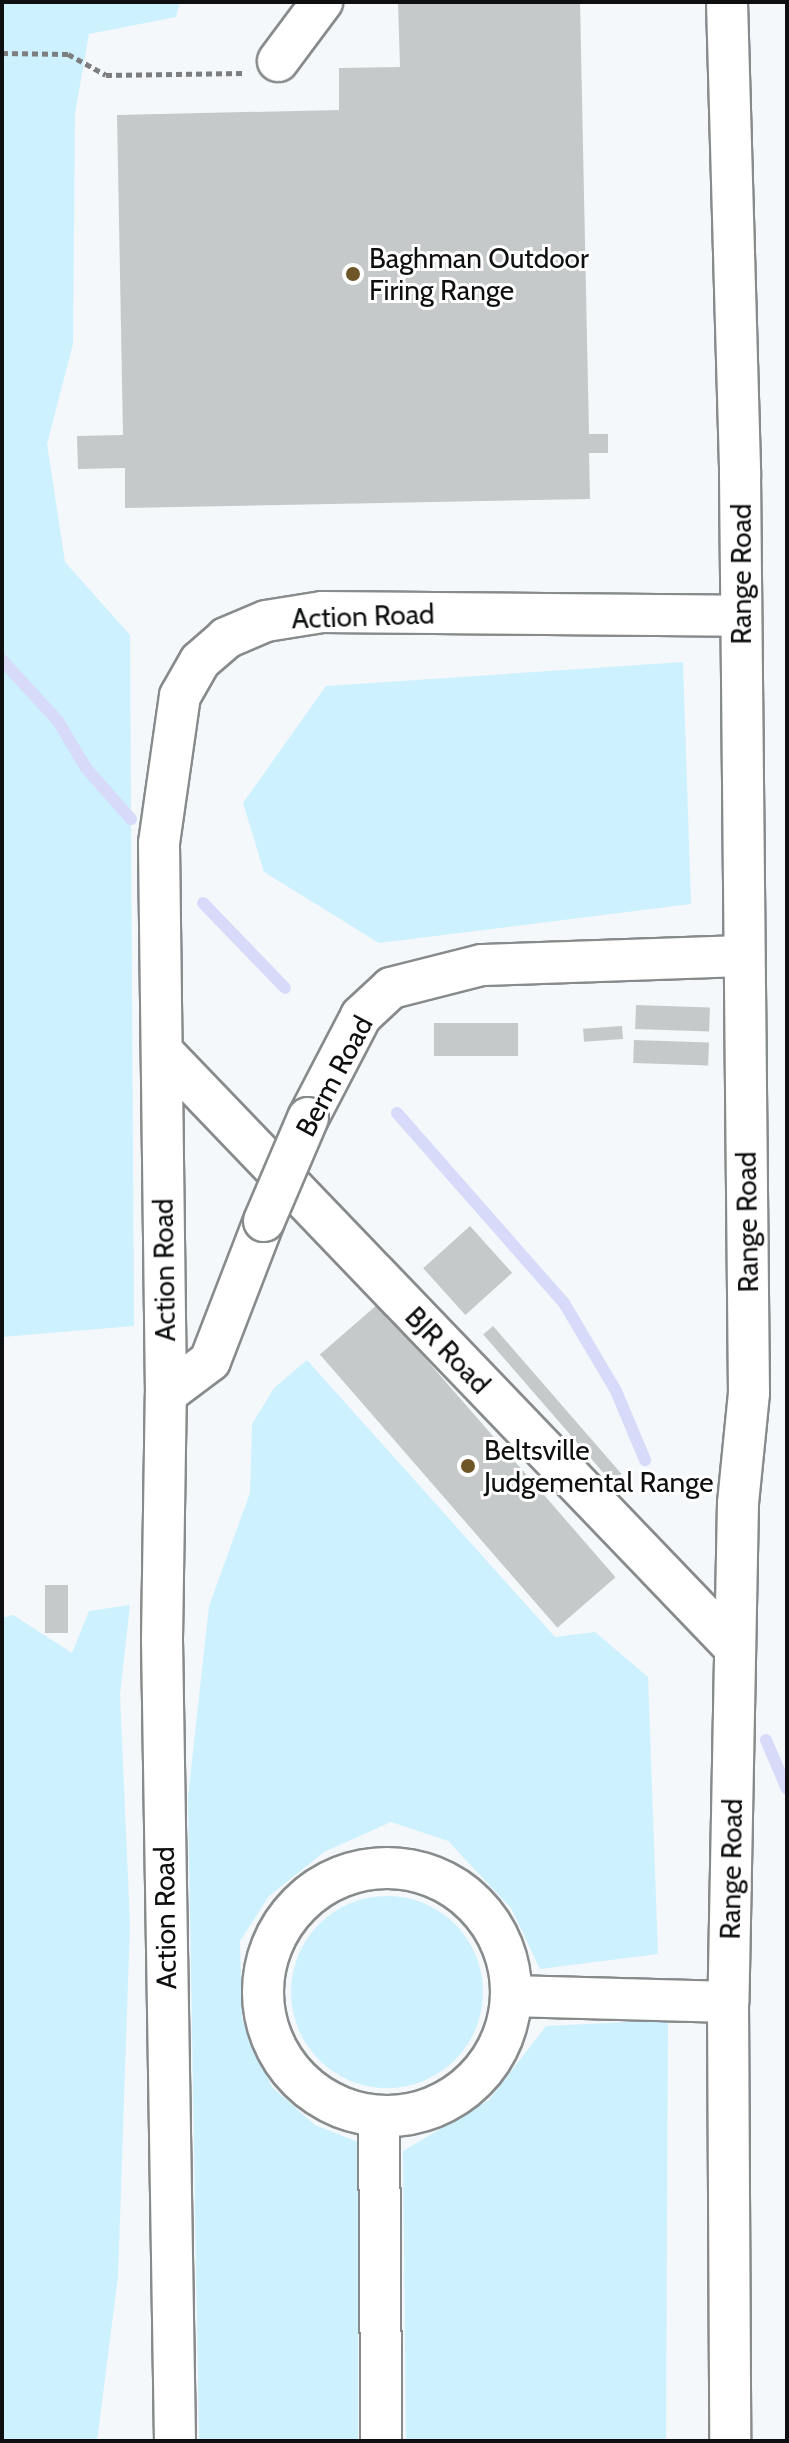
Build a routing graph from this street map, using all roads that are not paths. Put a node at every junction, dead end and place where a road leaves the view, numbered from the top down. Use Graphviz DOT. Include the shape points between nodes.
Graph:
graph roads {
  1 [pos="322,2"];
  2 [pos="727,2"];
  3 [pos="278,61"];
  4 [pos="741,616"];
  5 [pos="744,956"];
  6 [pos="162,1051"];
  7 [pos="166,1394"];
  8 [pos="735,1648"];
  9 [pos="512,1996"];
  10 [pos="728,2002"];
  11 [pos="379,2116"];
  12 [pos="175,2441"];
  13 [pos="381,2441"];
  14 [pos="730,2441"];
  1 -- 3 [label="lane"];
  2 -- 4 [label="lane, Range Road"];
  4 -- 5 [label="lane, Range Road"];
  4 -- 6 [label="lane, Action Road" via="322,612 266,621 226,638 200,661 180,696 164,783 159,843"];
  5 -- 7 [label="lane, Berm Road, bridge" via="482,965 391,988 361,1016 308,1118 210,1361"];
  5 -- 8 [label="lane, Range Road" via="749,1393 738,1503"];
  6 -- 7 [label="lane, Action Road"];
  6 -- 8 [label="lane, BJR Road"];
  7 -- 12 [label="lane, Action Road" via="162,1639"];
  8 -- 10 [label="lane, Range Road"];
  9 -- 10 [label="lane"];
  9 -- 11 [label="lane" via="504,2035 475,2078 455,2096 419,2112"];
  9 -- 11 [label="lane" via="506,1954 488,1917 458,1888 420,1871 378,1867 338,1877 303,1900 272,1945 264,1971 264,2013 277,2052 303,2085 338,2107"];
  10 -- 14 [label="lane, Range Road"];
  11 -- 13 [label="lane"];
}
